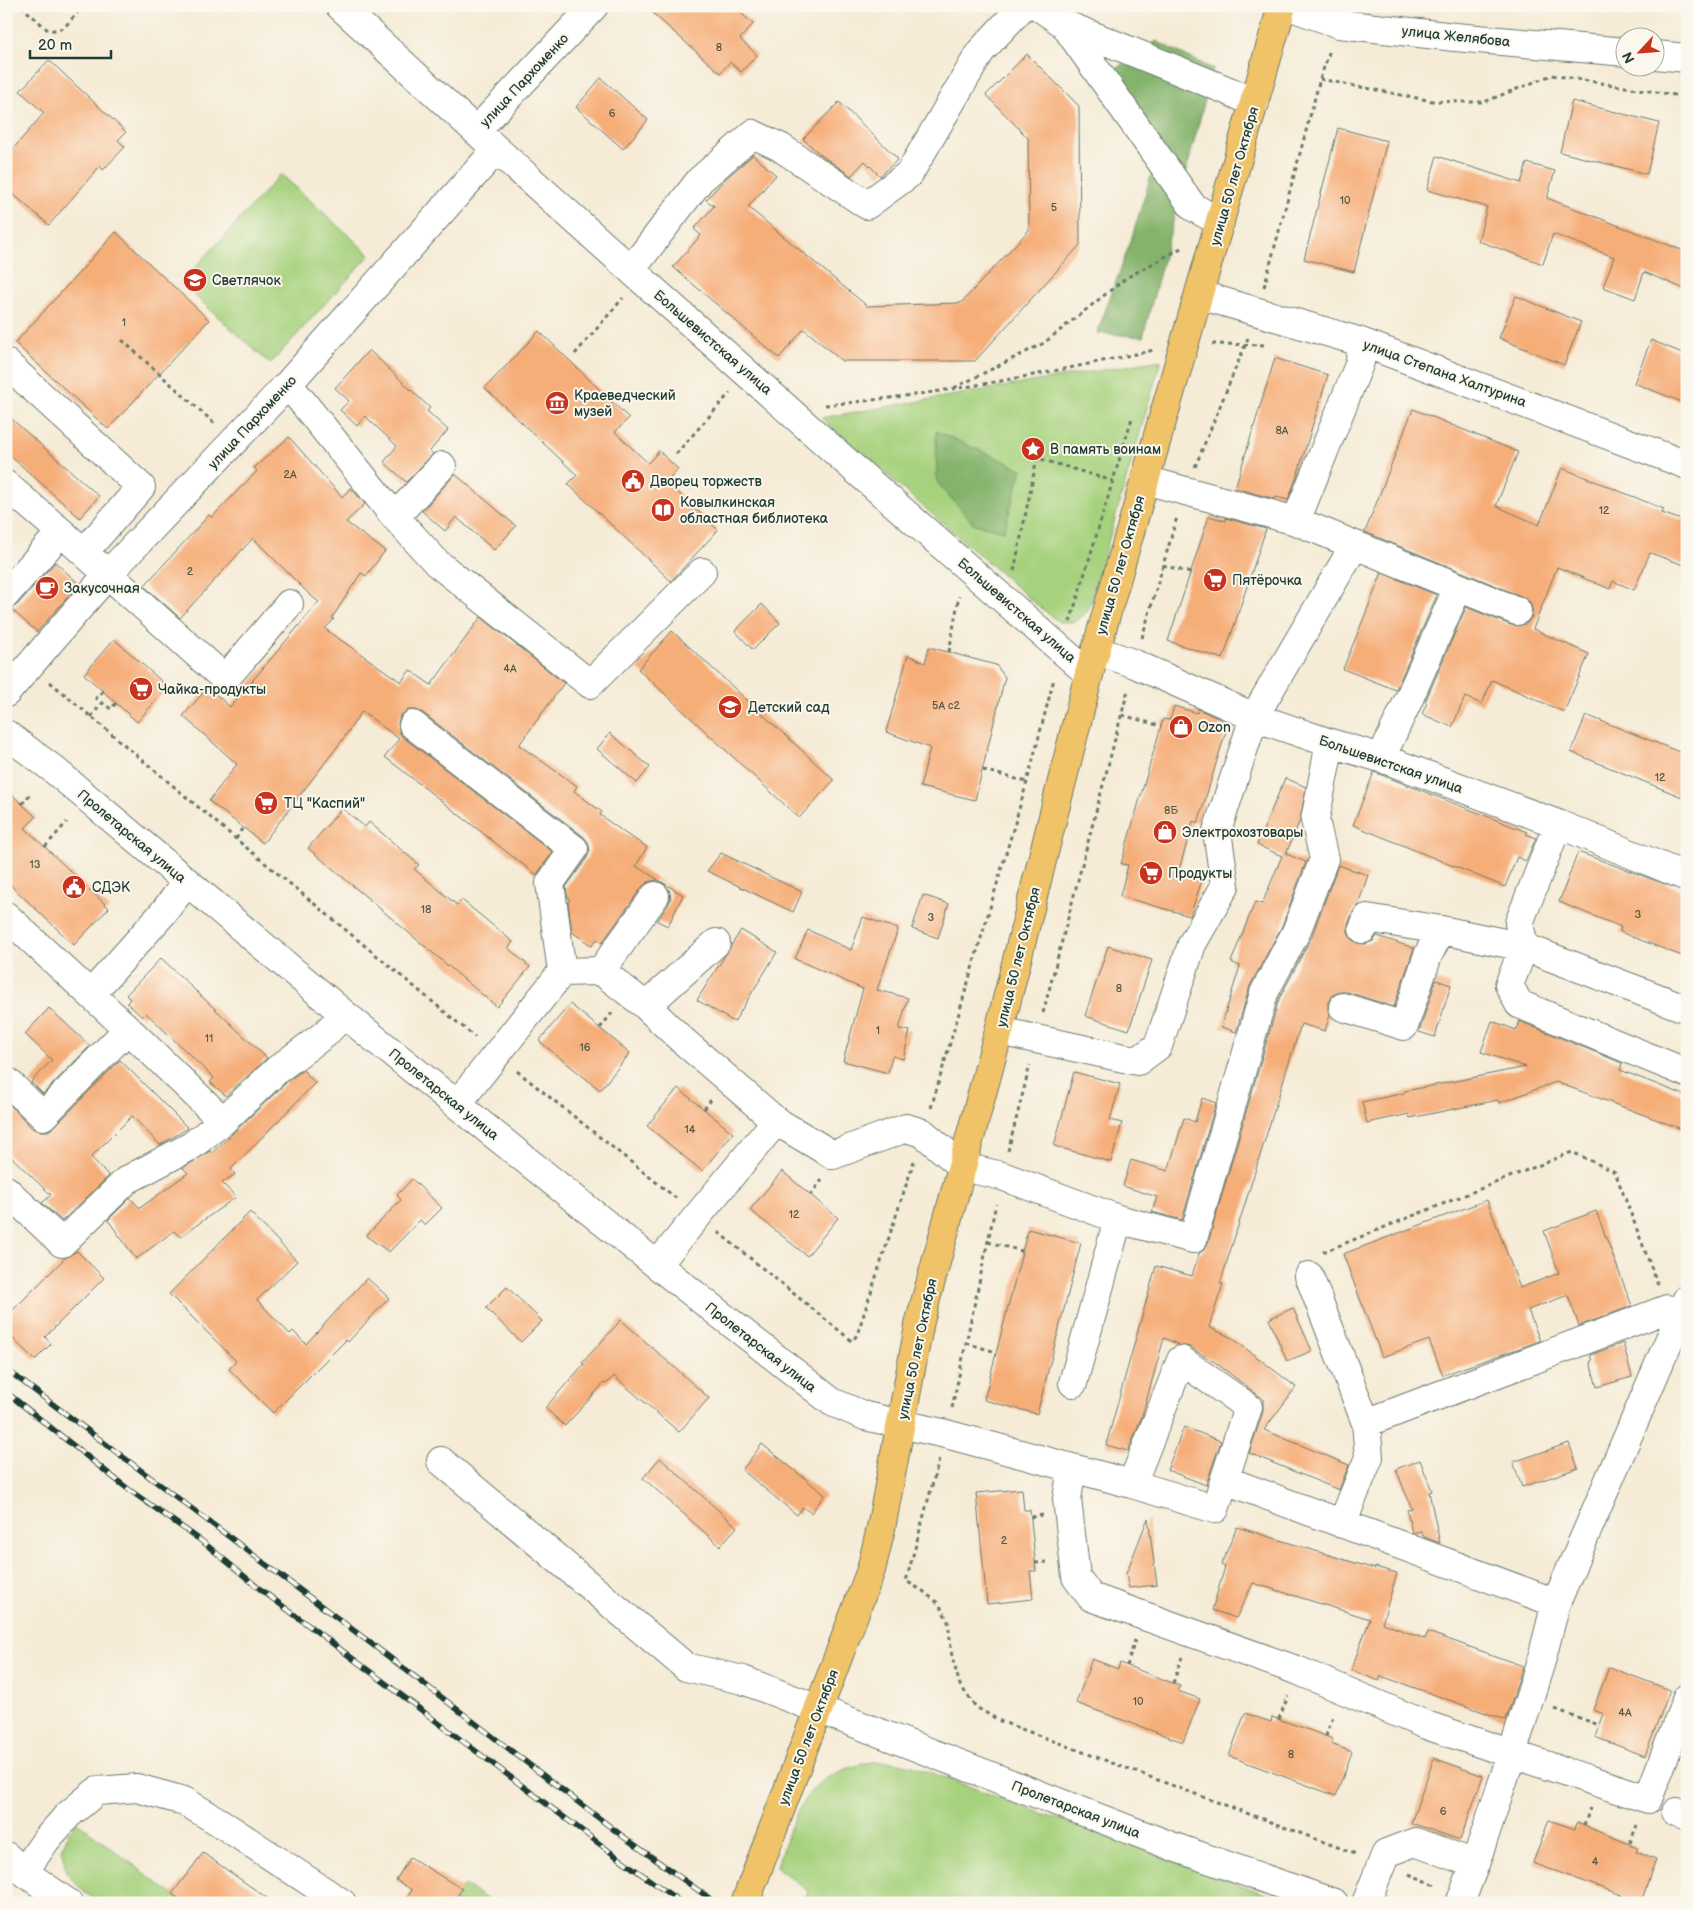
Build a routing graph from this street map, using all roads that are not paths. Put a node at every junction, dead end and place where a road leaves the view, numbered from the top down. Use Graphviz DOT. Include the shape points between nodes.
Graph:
graph roads {
  1 [pos="340,6"];
  2 [pos="594,6"];
  3 [pos="1023,6"];
  4 [pos="1038,6"];
  5 [pos="1282,6"];
  6 [pos="1289,6"];
  7 [pos="1064,24"];
  8 [pos="1616,51"];
  9 [pos="1666,56"];
  10 [pos="1687,58"];
  11 [pos="1255,104"];
  12 [pos="476,132"];
  13 [pos="496,150"];
  14 [pos="1220,222"];
  15 [pos="636,274"];
  16 [pos="1200,295"];
  17 [pos="1362,342"];
  18 [pos="6,363"];
  19 [pos="288,384"];
  20 [pos="1687,465"];
  21 [pos="442,466"];
  22 [pos="1145,480"];
  23 [pos="6,485"];
  24 [pos="395,516"];
  25 [pos="1296,522"];
  26 [pos="61,532"];
  27 [pos="1354,546"];
  28 [pos="84,552"];
  29 [pos="702,572"];
  30 [pos="108,574"];
  31 [pos="1458,587"];
  32 [pos="6,594"];
  33 [pos="288,604"];
  34 [pos="1517,611"];
  35 [pos="1092,662"];
  36 [pos="6,693"];
  37 [pos="1254,716"];
  38 [pos="414,725"];
  39 [pos="6,734"];
  40 [pos="1330,743"];
  41 [pos="1381,758"];
  42 [pos="1558,824"];
  43 [pos="1687,877"];
  44 [pos="187,882"];
  45 [pos="655,896"];
  46 [pos="6,916"];
  47 [pos="1363,929"];
  48 [pos="1441,930"];
  49 [pos="716,943"];
  50 [pos="1524,947"];
  51 [pos="601,971"];
  52 [pos="562,972"];
  53 [pos="90,994"];
  54 [pos="646,1006"];
  55 [pos="1343,1007"];
  56 [pos="1687,1009"];
  57 [pos="344,1014"];
  58 [pos="128,1029"];
  59 [pos="999,1030"];
  60 [pos="1687,1073"];
  61 [pos="8,1082"];
  62 [pos="457,1104"];
  63 [pos="776,1121"];
  64 [pos="223,1122"];
  65 [pos="963,1167"];
  66 [pos="6,1190"];
  67 [pos="1118,1219"];
  68 [pos="657,1265"];
  69 [pos="1309,1276"];
  70 [pos="1678,1307"];
  71 [pos="1073,1383"];
  72 [pos="901,1423"];
  73 [pos="1366,1423"];
  74 [pos="441,1461"];
  75 [pos="1072,1468"];
  76 [pos="1225,1480"];
  77 [pos="1132,1484"];
  78 [pos="1342,1524"];
  79 [pos="1556,1603"];
  80 [pos="1687,1698"];
  81 [pos="820,1709"];
  82 [pos="1512,1754"];
  83 [pos="15,1864"];
  84 [pos="1475,1864"];
  85 [pos="1462,1899"];
  86 [pos="68,1903"];
  87 [pos="342,1903"];
  88 [pos="745,1903"];
  89 [pos="1334,1903"];
  90 [pos="1366,1903"];
  1 -- 12 [label="street, Большевистская улица"];
  2 -- 12 [label="street, улица Пархоменко"];
  3 -- 15 [label="street" via="980,51 909,174 867,205 780,147 753,134 700,180"];
  4 -- 7 [label="street"];
  5 -- 11 [label="main road, улица 50 лет Октября"];
  6 -- 8 [label="street, улица Желябова" via="1339,24"];
  7 -- 11 [label="street"];
  7 -- 14 [label="street" via="1193,207"];
  9 -- 10 [label="street"];
  11 -- 14 [label="main road, улица 50 лет Октября"];
  12 -- 13 [label="street, Большевистская улица"];
  13 -- 15 [label="street, Большевистская улица"];
  13 -- 19 [label="street, улица Пархоменко"];
  14 -- 16 [label="main road, улица 50 лет Октября"];
  15 -- 35 [label="street, Большевистская улица" via="1062,648"];
  16 -- 17 [label="street, улица Степана Халтурина"];
  16 -- 22 [label="main road, улица 50 лет Октября"];
  17 -- 20 [label="street, улица Степана Халтурина"];
  17 -- 25 [label="street" via="1360,362"];
  18 -- 28 [label="street" via="141,486"];
  19 -- 24 [label="street"];
  19 -- 30 [label="street, улица Пархоменко"];
  21 -- 24 [label="street"];
  22 -- 25 [label="street"];
  22 -- 35 [label="main road, улица 50 лет Октября"];
  23 -- 26 [label="street"];
  24 -- 29 [label="street" via="437,563 590,684"];
  25 -- 27 [label="street"];
  26 -- 28 [label="street"];
  26 -- 32 [label="street"];
  27 -- 31 [label="street"];
  27 -- 37 [label="street"];
  28 -- 30 [label="street"];
  30 -- 33 [label="street" via="225,679"];
  30 -- 36 [label="street, улица Пархоменко"];
  31 -- 34 [label="street"];
  31 -- 41 [label="street"];
  35 -- 37 [label="street, Большевистская улица" via="1135,664"];
  35 -- 59 [label="main road, улица 50 лет Октября"];
  37 -- 40 [label="street, Большевистская улица"];
  37 -- 59 [label="street" via="1217,831 1225,886 1192,944 1158,1046 1138,1061"];
  38 -- 52 [label="street" via="574,849 550,883"];
  39 -- 44 [label="street, Пролетарская улица" via="53,769"];
  40 -- 41 [label="street, Большевистская улица"];
  40 -- 67 [label="street" via="1315,820 1324,859 1296,932 1264,993 1194,1239"];
  41 -- 42 [label="street, Большевистская улица"];
  42 -- 43 [label="street, Большевистская улица"];
  42 -- 50 [label="street" via="1519,923"];
  44 -- 53 [label="street"];
  44 -- 57 [label="street, Пролетарская улица"];
  45 -- 51 [label="street"];
  46 -- 53 [label="street"];
  47 -- 48 [label="street" via="1367,918"];
  48 -- 50 [label="street"];
  48 -- 55 [label="street" via="1428,955 1404,1026"];
  49 -- 54 [label="street"];
  50 -- 56 [label="street"];
  50 -- 60 [label="street" via="1509,985 1519,1004"];
  51 -- 52 [label="street"];
  51 -- 54 [label="street"];
  52 -- 62 [label="street"];
  53 -- 58 [label="street"];
  54 -- 63 [label="street"];
  57 -- 62 [label="street, Пролетарская улица"];
  57 -- 64 [label="street" via="325,1034 278,1069"];
  58 -- 61 [label="street" via="43,1116"];
  58 -- 64 [label="street"];
  59 -- 65 [label="main road, улица 50 лет Октября"];
  62 -- 68 [label="street, Пролетарская улица"];
  63 -- 65 [label="street" via="833,1155 906,1128 923,1133"];
  63 -- 68 [label="street"];
  64 -- 66 [label="street" via="191,1146 126,1180 62,1243"];
  65 -- 67 [label="street" via="1002,1176"];
  65 -- 72 [label="main road, улица 50 лет Октября" via="920,1321"];
  67 -- 71 [label="street"];
  68 -- 72 [label="street, Пролетарская улица" via="832,1402 865,1416"];
  69 -- 73 [label="street"];
  70 -- 73 [label="street"];
  70 -- 79 [label="street"];
  72 -- 75 [label="street, Пролетарская улица"];
  72 -- 81 [label="main road, улица 50 лет Октября" via="871,1570"];
  73 -- 78 [label="street" via="1369,1457"];
  74 -- 81 [label="street, Пролетарская улица" via="686,1667 743,1680"];
  75 -- 77 [label="street, Пролетарская улица"];
  75 -- 82 [label="street" via="1067,1499 1076,1577 1091,1597 1299,1671 1426,1725"];
  76 -- 77 [label="street, Пролетарская улица" via="1215,1509"];
  76 -- 77 [label="street" via="1248,1407 1181,1360"];
  76 -- 78 [label="street"];
  78 -- 79 [label="street"];
  79 -- 82 [label="street"];
  80 -- 82 [label="street" via="1648,1799"];
  81 -- 88 [label="main road, улица 50 лет Октября"];
  81 -- 89 [label="street, Пролетарская улица" via="1174,1847"];
  82 -- 84 [label="street"];
  83 -- 86 [label="street"];
  83 -- 87 [label="street" via="46,1840 68,1815 97,1791 137,1788 184,1801"];
  84 -- 85 [label="street"];
  84 -- 90 [label="street" via="1415,1842 1386,1853"];
}
